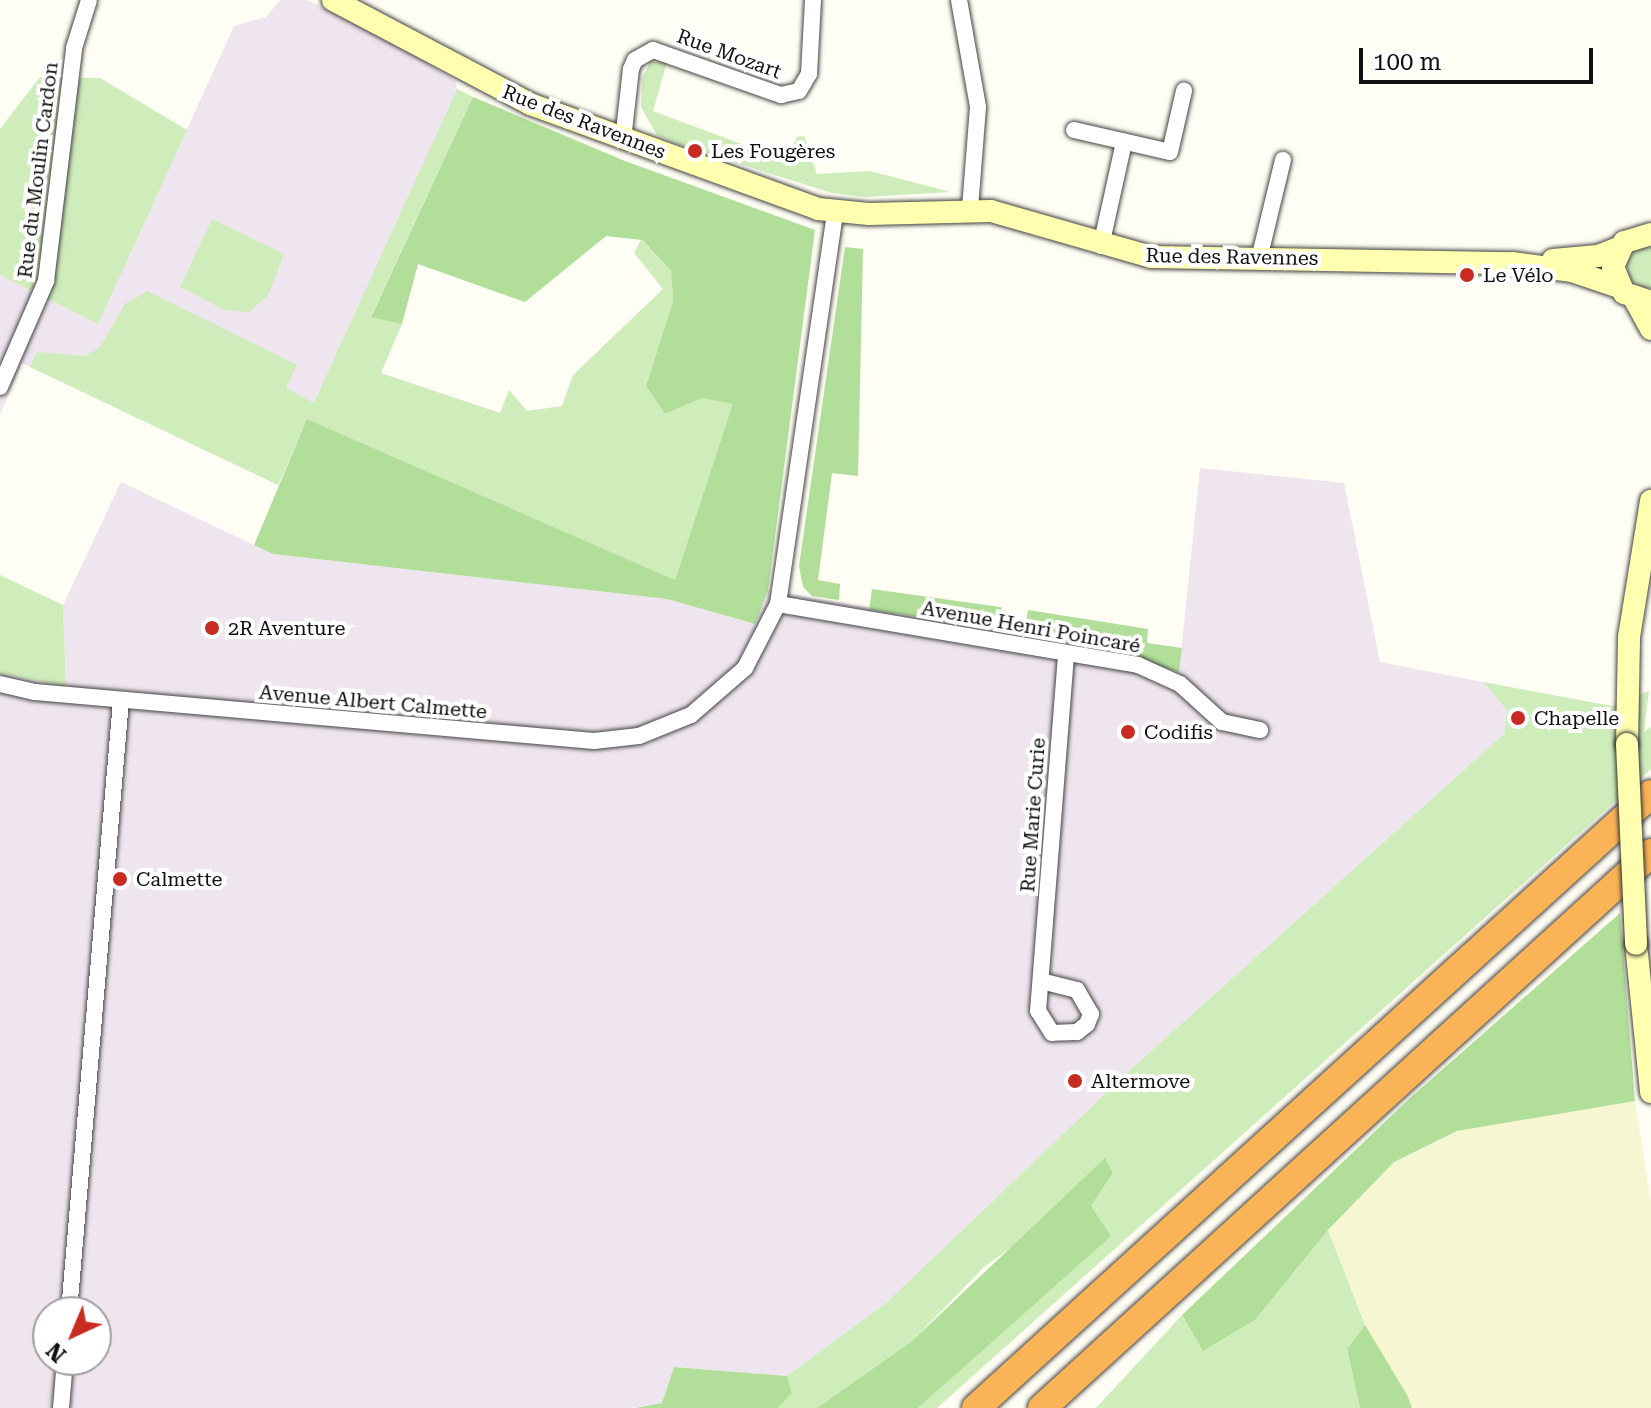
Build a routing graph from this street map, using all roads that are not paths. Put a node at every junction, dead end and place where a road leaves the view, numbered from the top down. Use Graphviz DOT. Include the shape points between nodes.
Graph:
graph roads {
  1 [pos="89,0"];
  2 [pos="333,0"];
  3 [pos="813,0"];
  4 [pos="959,0"];
  5 [pos="1184,91"];
  6 [pos="1074,130"];
  7 [pos="623,140"];
  8 [pos="1124,142"];
  9 [pos="1283,160"];
  10 [pos="970,209"];
  11 [pos="835,212"];
  12 [pos="1647,230"];
  13 [pos="1101,246"];
  14 [pos="1619,248"];
  15 [pos="1259,259"];
  16 [pos="1512,263"];
  17 [pos="1635,296"];
  18 [pos="1651,329"];
  19 [pos="0,387"];
  20 [pos="1651,501"];
  21 [pos="778,604"];
  22 [pos="1066,653"];
  23 [pos="0,684"];
  24 [pos="121,700"];
  25 [pos="1260,730"];
  26 [pos="1651,794"];
  27 [pos="1651,853"];
  28 [pos="1041,981"];
  29 [pos="1651,1092"];
  30 [pos="1310,1162"];
  31 [pos="70,1296"];
  32 [pos="64,1376"];
  33 [pos="61,1408"];
  34 [pos="976,1408"];
  35 [pos="1042,1408"];
  36 [pos="1070,1408"];
  1 -- 19 [label="street, Rue du Moulin Cardon" via="75,40 46,281"];
  2 -- 7 [label="street, Rue des Ravennes" via="502,91"];
  3 -- 7 [label="street, Rue Mozart" via="809,74 799,91 781,95 653,50 642,53 631,69"];
  4 -- 10 [label="street" via="978,107"];
  5 -- 8 [label="street" via="1170,152"];
  6 -- 8 [label="street"];
  7 -- 11 [label="street, Rue des Ravennes" via="777,198"];
  8 -- 13 [label="street"];
  9 -- 15 [label="street"];
  10 -- 11 [label="street, Rue des Ravennes"];
  10 -- 13 [label="street, Rue des Ravennes" via="1020,216"];
  11 -- 21 [label="street, Avenue Albert Calmette"];
  12 -- 14 [label="street"];
  13 -- 15 [label="street, Rue des Ravennes" via="1151,257"];
  14 -- 16 [label="street, Rue des Ravennes" via="1598,256"];
  14 -- 17 [label="street" via="1613,267"];
  15 -- 16 [label="street, Rue des Ravennes"];
  16 -- 17 [label="street, Rue des Ravennes" via="1580,273"];
  17 -- 18 [label="street"];
  20 -- 29 [label="street, bridge" via="1629,637 1627,744 1636,944"];
  21 -- 22 [label="street, Avenue Henri Poincaré"];
  21 -- 24 [label="street, Avenue Albert Calmette" via="753,656 724,691 679,721 623,739 576,740"];
  22 -- 25 [label="street, Avenue Henri Poincaré" via="1151,669 1180,684 1215,718"];
  22 -- 28 [label="street, Rue Marie Curie"];
  23 -- 24 [label="street, Avenue Albert Calmette"];
  24 -- 31 [label="street"];
  26 -- 34 [label="highway"];
  27 -- 30 [label="highway"];
  30 -- 35 [label="highway"];
  30 -- 36 [label="highway"];
  32 -- 33 [label="street"];
}
